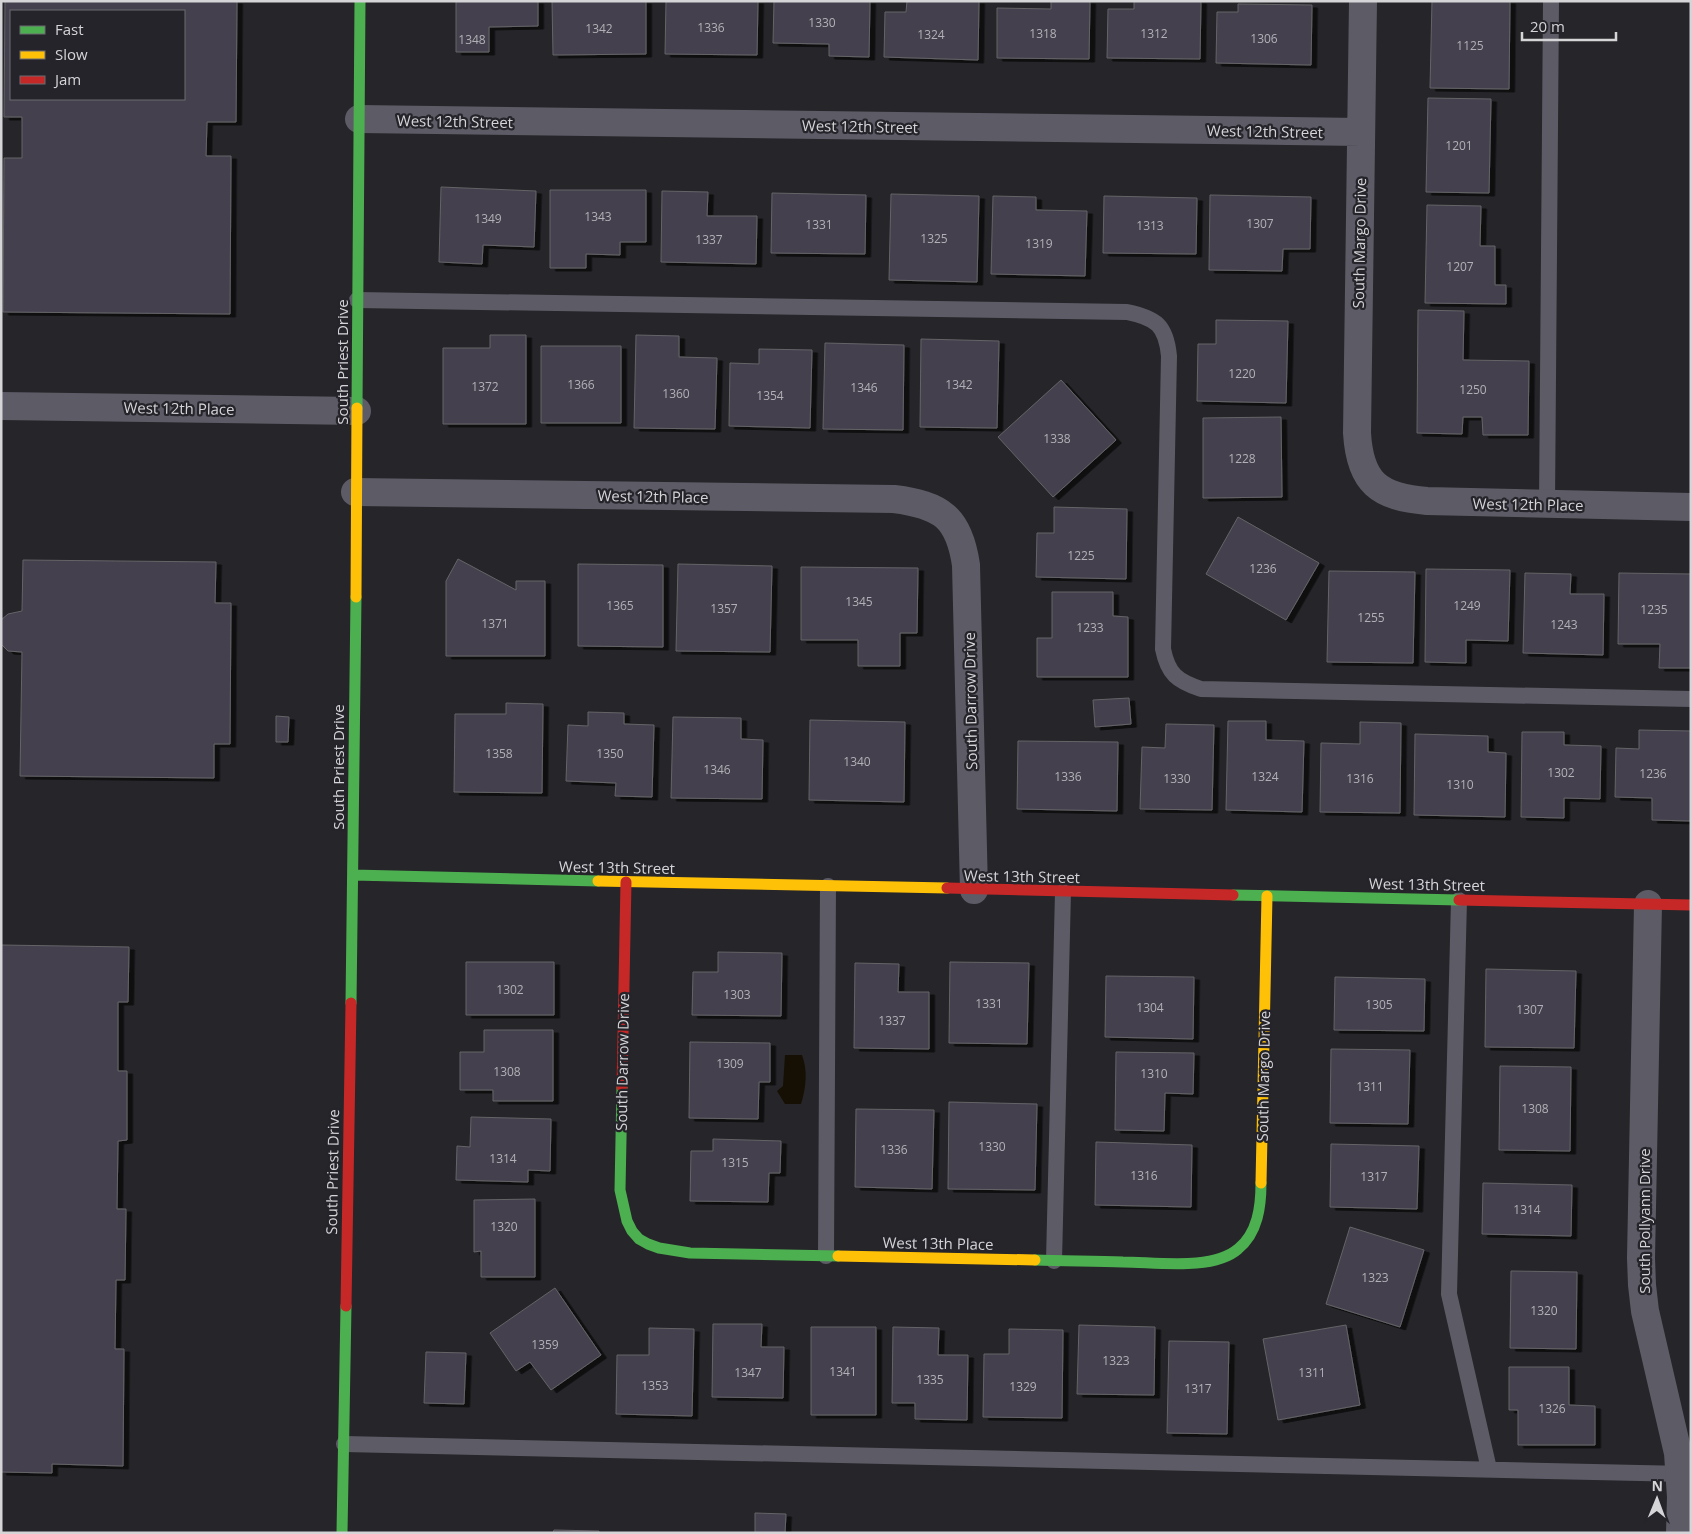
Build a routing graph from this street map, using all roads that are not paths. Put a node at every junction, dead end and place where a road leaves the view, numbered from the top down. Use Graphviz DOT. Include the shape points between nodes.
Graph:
graph roads {
  1 [pos="360,1"];
  2 [pos="1362,1"];
  3 [pos="1551,1"];
  4 [pos="359,119"];
  5 [pos="1360,132"];
  6 [pos="357,300"];
  7 [pos="1,406"];
  8 [pos="356,411"];
  9 [pos="1372,481"];
  10 [pos="355,492"];
  11 [pos="1546,504"];
  12 [pos="1691,507"];
  13 [pos="946,516"];
  14 [pos="1691,699"];
  15 [pos="353,876"];
  16 [pos="626,882"];
  17 [pos="828,886"];
  18 [pos="974,890"];
  19 [pos="1063,892"];
  20 [pos="1267,896"];
  21 [pos="1459,900"];
  22 [pos="1648,904"];
  23 [pos="1691,905"];
  24 [pos="637,1238"];
  25 [pos="1238,1250"];
  26 [pos="826,1256"];
  27 [pos="1054,1261"];
  28 [pos="344,1444"];
  29 [pos="1490,1469"];
  30 [pos="1685,1474"];
  31 [pos="342,1533"];
  32 [pos="1680,1533"];
  1 -- 4 [label="street, South Priest Drive"];
  2 -- 5 [label="street, South Margo Drive"];
  3 -- 11 [label="lane"];
  4 -- 5 [label="street, West 12th Street"];
  4 -- 6 [label="street, South Priest Drive"];
  5 -- 9 [label="street, South Margo Drive" via="1357,433 1363,467"];
  6 -- 8 [label="street, South Priest Drive"];
  6 -- 14 [label="lane" via="1127,312 1146,316 1159,326 1168,340 1163,649 1166,664 1186,684 1201,689"];
  7 -- 8 [label="street, West 12th Place"];
  8 -- 10 [label="street, South Priest Drive"];
  9 -- 11 [label="street, West 12th Place" via="1384,492 1405,500"];
  10 -- 13 [label="street, West 12th Place" via="894,499 930,506"];
  10 -- 15 [label="street, South Priest Drive"];
  11 -- 12 [label="street, West 12th Place"];
  13 -- 18 [label="street, South Darrow Drive" via="963,546 966,565"];
  15 -- 16 [label="street, West 13th Street"];
  15 -- 28 [label="street, South Priest Drive"];
  16 -- 17 [label="street, West 13th Street"];
  16 -- 24 [label="street, South Darrow Drive" via="620,1190 628,1225"];
  17 -- 18 [label="street, West 13th Street"];
  17 -- 26 [label="lane"];
  18 -- 19 [label="street, West 13th Street"];
  19 -- 20 [label="street, West 13th Street"];
  19 -- 27 [label="lane"];
  20 -- 21 [label="street, West 13th Street"];
  20 -- 25 [label="street, South Margo Drive" via="1261,1204 1257,1222"];
  21 -- 22 [label="street, West 13th Street"];
  21 -- 29 [label="lane" via="1449,1294"];
  22 -- 23 [label="street, West 13th Street"];
  22 -- 30 [label="street, South Pollyann Drive" via="1642,1284"];
  24 -- 26 [label="street, West 13th Place" via="653,1248 680,1252"];
  25 -- 27 [label="street, West 13th Place" via="1224,1258 1205,1262"];
  26 -- 27 [label="street, West 13th Place"];
  28 -- 29 [label="lane"];
  28 -- 31 [label="street, South Priest Drive"];
  29 -- 30 [label="lane"];
  30 -- 32 [label="street, South Pollyann Drive"];
}
